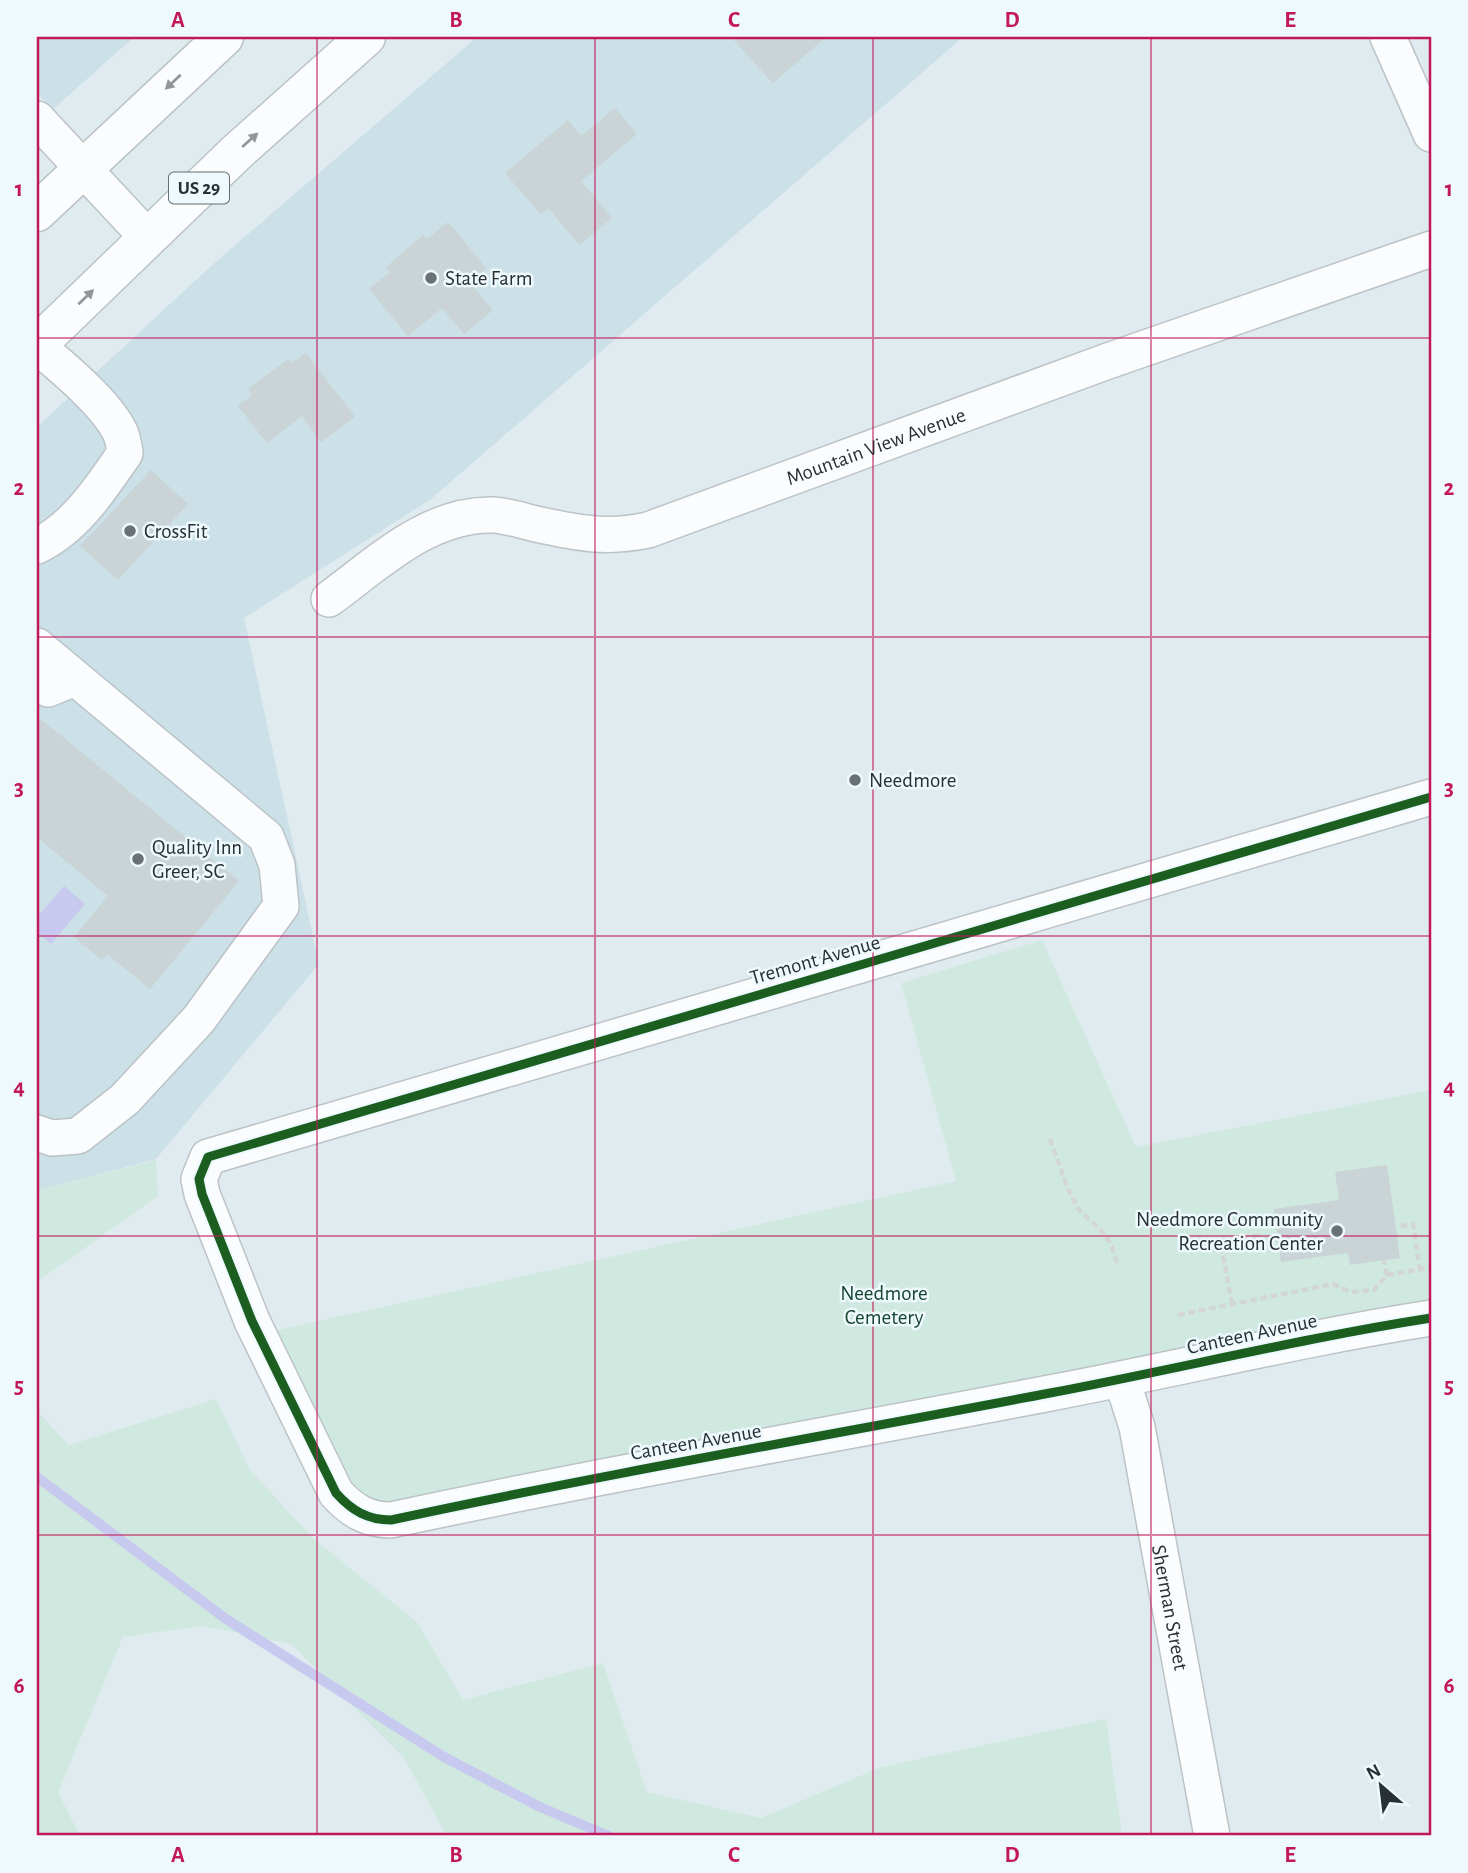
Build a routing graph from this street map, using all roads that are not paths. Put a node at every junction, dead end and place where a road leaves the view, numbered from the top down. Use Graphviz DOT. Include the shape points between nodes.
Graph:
graph roads {
  1 [pos="366,37"];
  2 [pos="1388,37"];
  3 [pos="213,40"];
  4 [pos="37,119"];
  5 [pos="1431,134"];
  6 [pos="82,168"];
  7 [pos="37,212"];
  8 [pos="148,237"];
  9 [pos="1431,249"];
  10 [pos="37,345"];
  11 [pos="37,546"];
  12 [pos="329,598"];
  13 [pos="37,646"];
  14 [pos="75,678"];
  15 [pos="37,683"];
  16 [pos="1431,797"];
  17 [pos="37,1133"];
  18 [pos="208,1157"];
  19 [pos="1430,1323"];
  20 [pos="1122,1380"];
  21 [pos="1212,1836"];
  8 -- 1 [label="main road, US 29, one-way"];
  2 -- 5 [label="street"];
  3 -- 6 [label="main road, one-way"];
  4 -- 6 [label="street"];
  6 -- 7 [label="main road"];
  6 -- 8 [label="street"];
  10 -- 8 [label="main road, US 29, one-way"];
  9 -- 12 [label="street, Mountain View Avenue" via="1108,361 648,530 600,536 495,515 455,519 416,536"];
  10 -- 11 [label="street" via="112,419 125,453 90,502 51,539"];
  13 -- 14 [label="street"];
  14 -- 15 [label="street" via="48,689"];
  14 -- 17 [label="street" via="266,837 277,865 281,906 199,1019 125,1099 78,1136 52,1138"];
  16 -- 18 [label="street, Tremont Avenue"];
  18 -- 20 [label="street, Canteen Avenue" via="199,1179 202,1194 252,1321 336,1493 346,1505 378,1520"];
  19 -- 20 [label="street, Canteen Avenue" via="1354,1331"];
  20 -- 21 [label="street, Sherman Street" via="1137,1427"];
}
